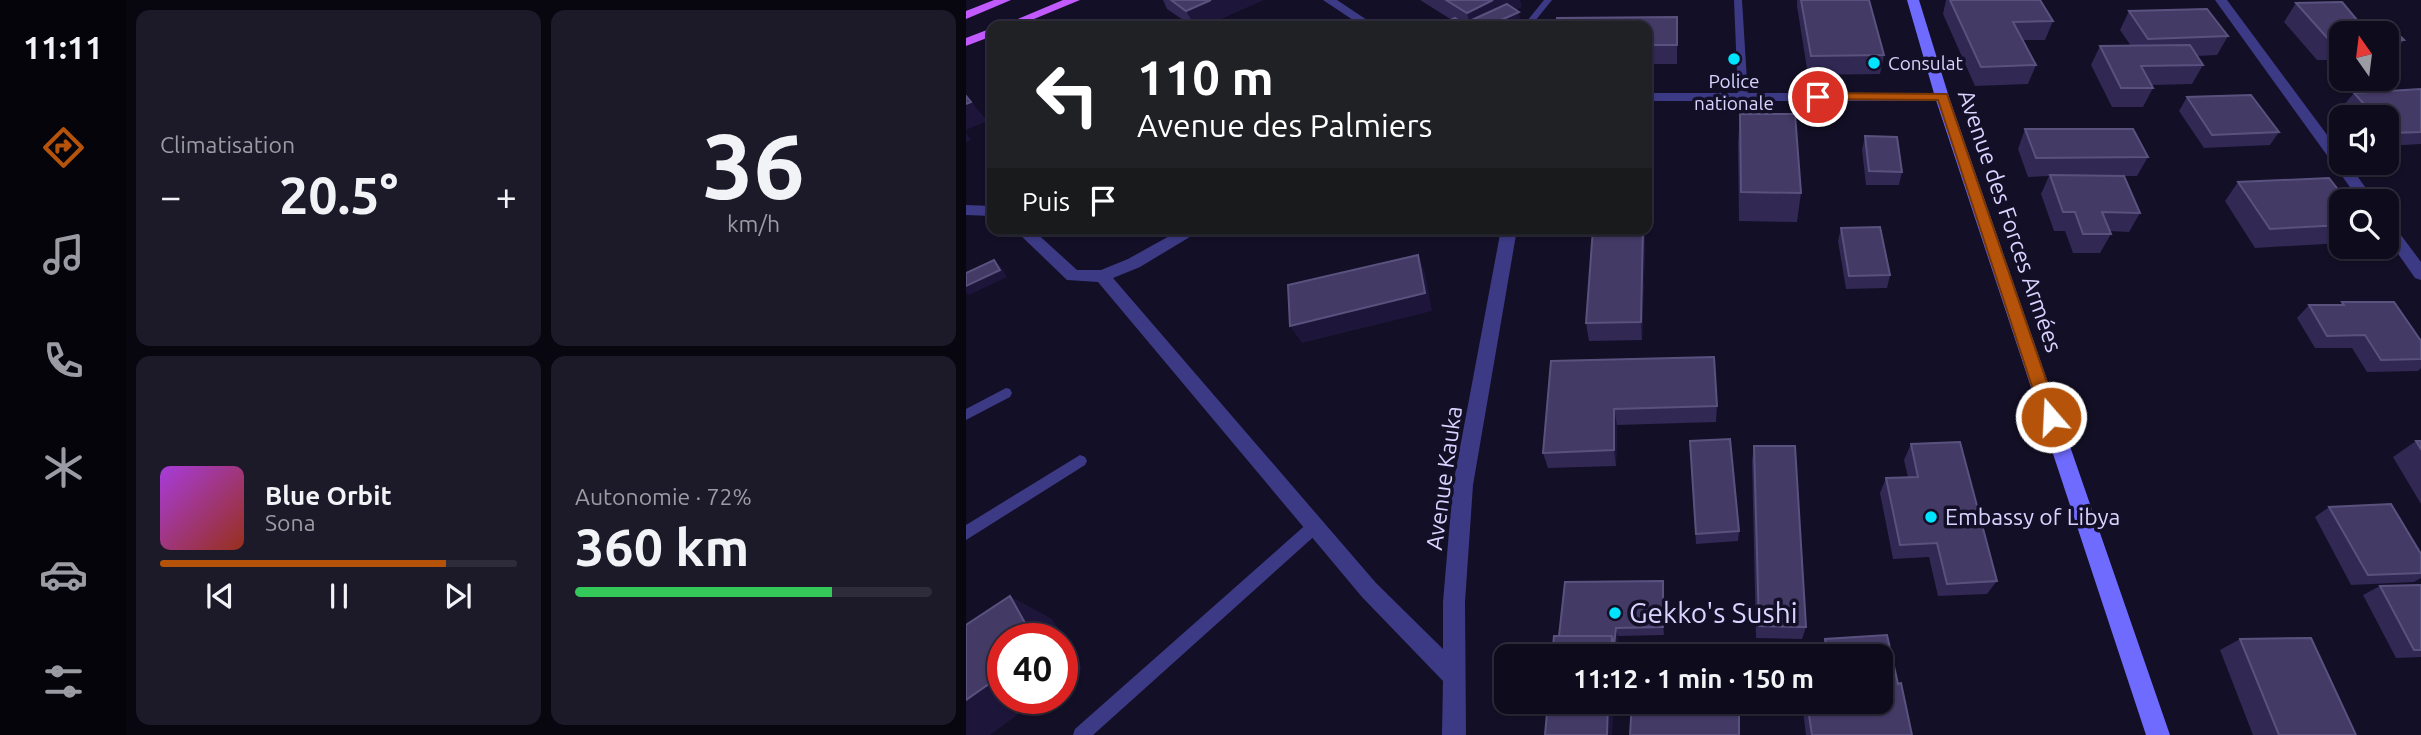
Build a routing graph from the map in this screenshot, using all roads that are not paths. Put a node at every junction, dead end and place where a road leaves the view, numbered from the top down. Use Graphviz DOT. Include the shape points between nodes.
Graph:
graph roads {
  1 [pos="1005,0"];
  2 [pos="1074,0"];
  3 [pos="1329,0"];
  4 [pos="1548,0"];
  5 [pos="1738,0"];
  6 [pos="1913,0"];
  7 [pos="2221,0"];
  8 [pos="966,15"];
  9 [pos="1020,21"];
  10 [pos="1362,21"];
  11 [pos="1531,21"];
  12 [pos="987,34"];
  13 [pos="966,42"];
  14 [pos="1652,97"];
  15 [pos="1743,97"];
  16 [pos="1942,97"];
  17 [pos="2359,189"];
  18 [pos="966,210"];
  19 [pos="987,211"];
  20 [pos="1029,235"];
  21 [pos="1184,235"];
  22 [pos="1508,235"];
  23 [pos="2399,244"];
  24 [pos="2421,274"];
  25 [pos="1102,276"];
  26 [pos="1006,393"];
  27 [pos="966,415"];
  28 [pos="1080,461"];
  29 [pos="1315,527"];
  30 [pos="966,533"];
  31 [pos="1454,676"];
  32 [pos="1082,735"];
  33 [pos="1454,735"];
  34 [pos="2158,735"];
  1 -- 8 [label="main road"];
  2 -- 9 [label="main road"];
  3 -- 10 [label="street"];
  4 -- 11 [label="lane"];
  5 -- 15 [label="lane"];
  6 -- 16 [label="street, Avenue des Forces Armées"];
  7 -- 17 [label="street"];
  12 -- 13 [label="main road"];
  14 -- 15 [label="street"];
  15 -- 16 [label="street"];
  16 -- 34 [label="street, Avenue des Forces Armées"];
  18 -- 19 [label="street"];
  20 -- 25 [label="street" via="1073,276"];
  21 -- 25 [label="street"];
  22 -- 31 [label="street, Avenue Kauka" via="1463,485 1454,601"];
  23 -- 24 [label="street"];
  25 -- 29 [label="street"];
  26 -- 27 [label="lane"];
  28 -- 30 [label="lane"];
  29 -- 31 [label="street"];
  29 -- 32 [label="lane"];
  31 -- 33 [label="street, Avenue Kauka"];
}
